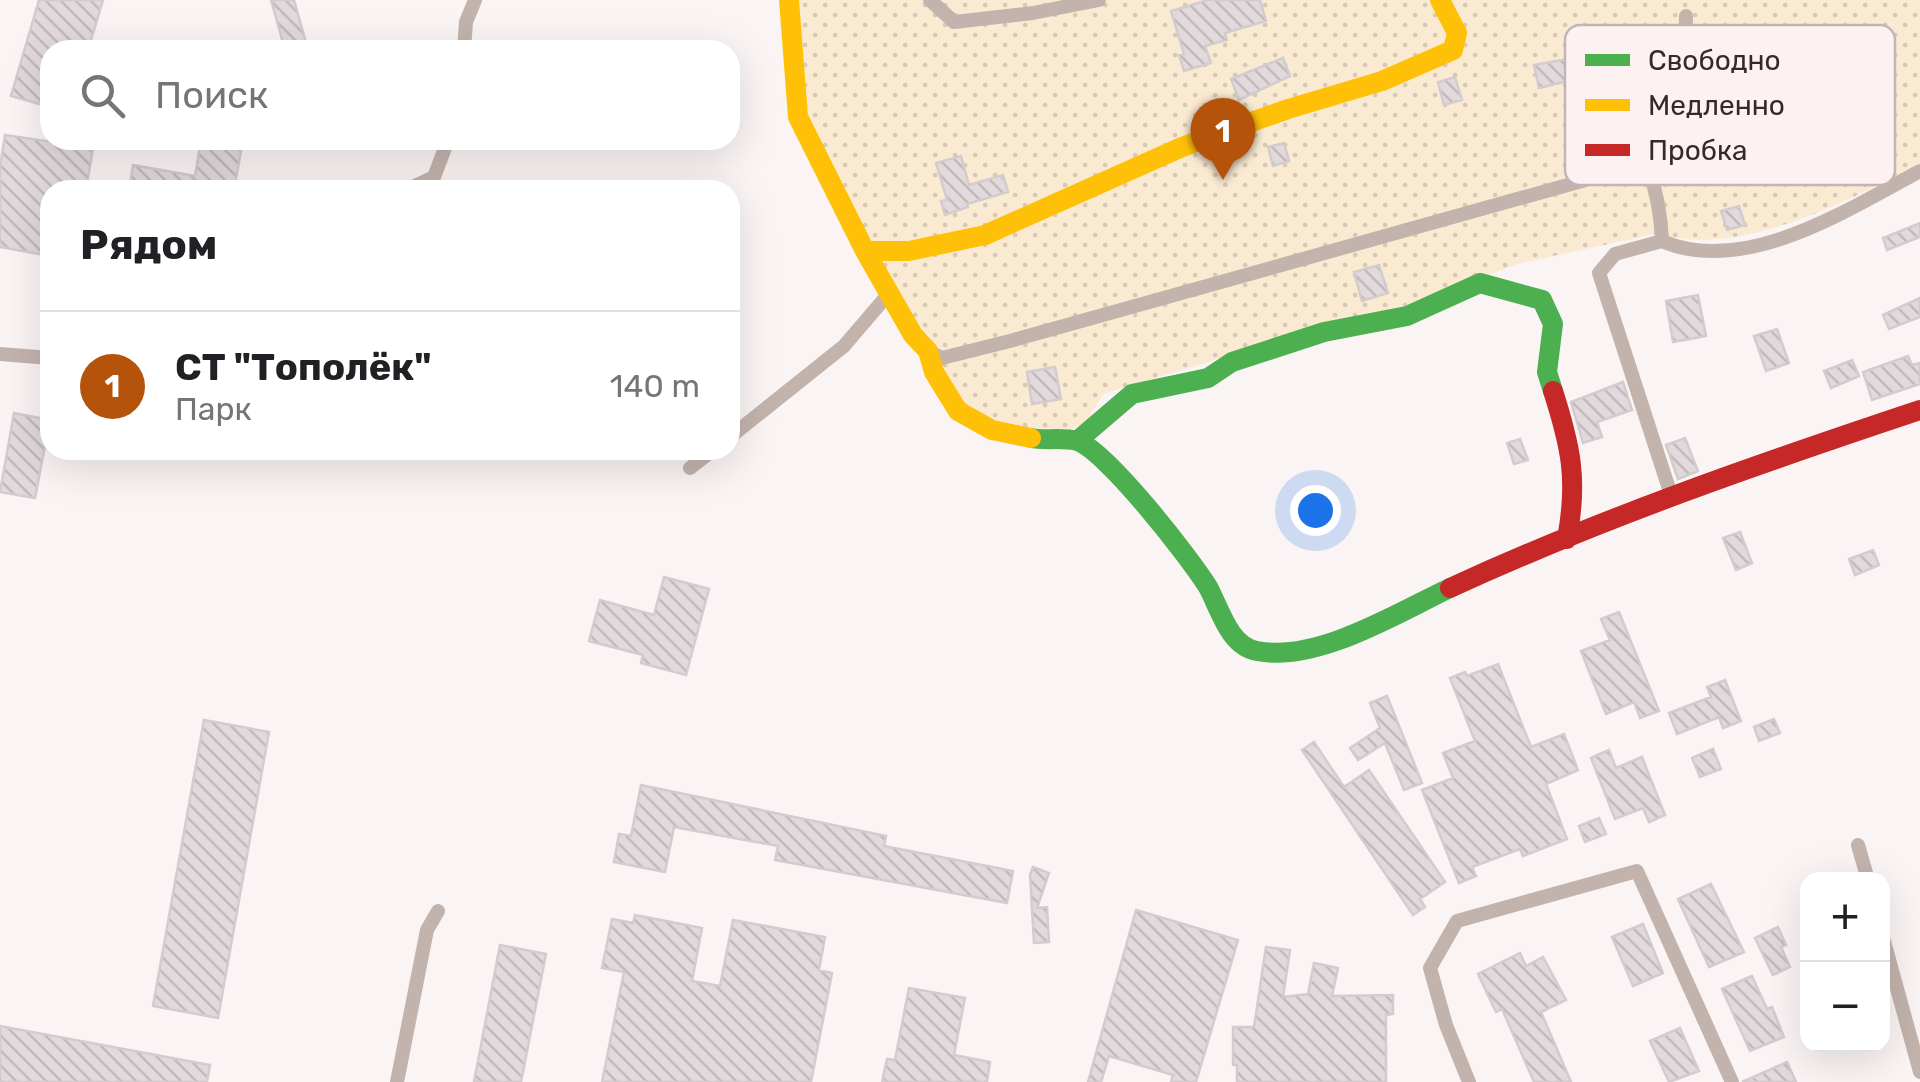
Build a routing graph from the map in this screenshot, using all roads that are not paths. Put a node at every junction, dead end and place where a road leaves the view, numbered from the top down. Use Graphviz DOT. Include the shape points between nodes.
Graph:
graph roads {
  1 [pos="475,0"];
  2 [pos="792,0"];
  3 [pos="930,0"];
  4 [pos="1099,0"];
  5 [pos="1440,0"];
  6 [pos="1686,16"];
  7 [pos="1686,25"];
  8 [pos="465,40"];
  9 [pos="444,150"];
  10 [pos="1920,171"];
  11 [pos="428,180"];
  12 [pos="1895,184"];
  13 [pos="1567,185"];
  14 [pos="1653,185"];
  15 [pos="1894,185"];
  16 [pos="1662,240"];
  17 [pos="866,251"];
  18 [pos="891,291"];
  19 [pos="928,351"];
  20 [pos="0,354"];
  21 [pos="40,357"];
  22 [pos="1920,410"];
  23 [pos="740,428"];
  24 [pos="1077,442"];
  25 [pos="700,460"];
  26 [pos="690,468"];
  27 [pos="1672,498"];
  28 [pos="1566,538"];
  29 [pos="1858,845"];
  30 [pos="1866,872"];
  31 [pos="438,911"];
  32 [pos="1890,962"];
  33 [pos="1920,1072"];
  34 [pos="397,1082"];
  35 [pos="1469,1082"];
  36 [pos="1732,1082"];
  1 -- 8 [label="street"];
  2 -- 17 [label="street" via="798,117"];
  3 -- 4 [label="street" via="954,22"];
  5 -- 17 [label="street" via="1457,33 1453,50 1182,148 985,236 909,251"];
  6 -- 7 [label="street"];
  9 -- 11 [label="street"];
  10 -- 12 [label="street"];
  13 -- 19 [label="street" via="1010,341 942,358"];
  14 -- 16 [label="street"];
  15 -- 16 [label="street" via="1821,224 1745,248 1685,250"];
  16 -- 27 [label="street" via="1615,254 1600,273"];
  17 -- 18 [label="street"];
  18 -- 19 [label="street"];
  18 -- 23 [label="street" via="844,346"];
  19 -- 24 [label="street" via="958,410 992,430"];
  20 -- 21 [label="street"];
  22 -- 27 [label="street"];
  24 -- 28 [label="street" via="1135,492 1191,563 1229,631 1254,652 1331,643"];
  24 -- 28 [label="street" via="1132,394 1208,378 1232,362 1324,332 1407,316 1480,283 1542,300 1553,324 1547,372 1568,440 1576,497"];
  25 -- 26 [label="street"];
  27 -- 28 [label="street"];
  29 -- 30 [label="street"];
  31 -- 34 [label="street" via="428,930"];
  32 -- 33 [label="street"];
  35 -- 36 [label="street" via="1430,968 1457,922 1637,871"];
}
